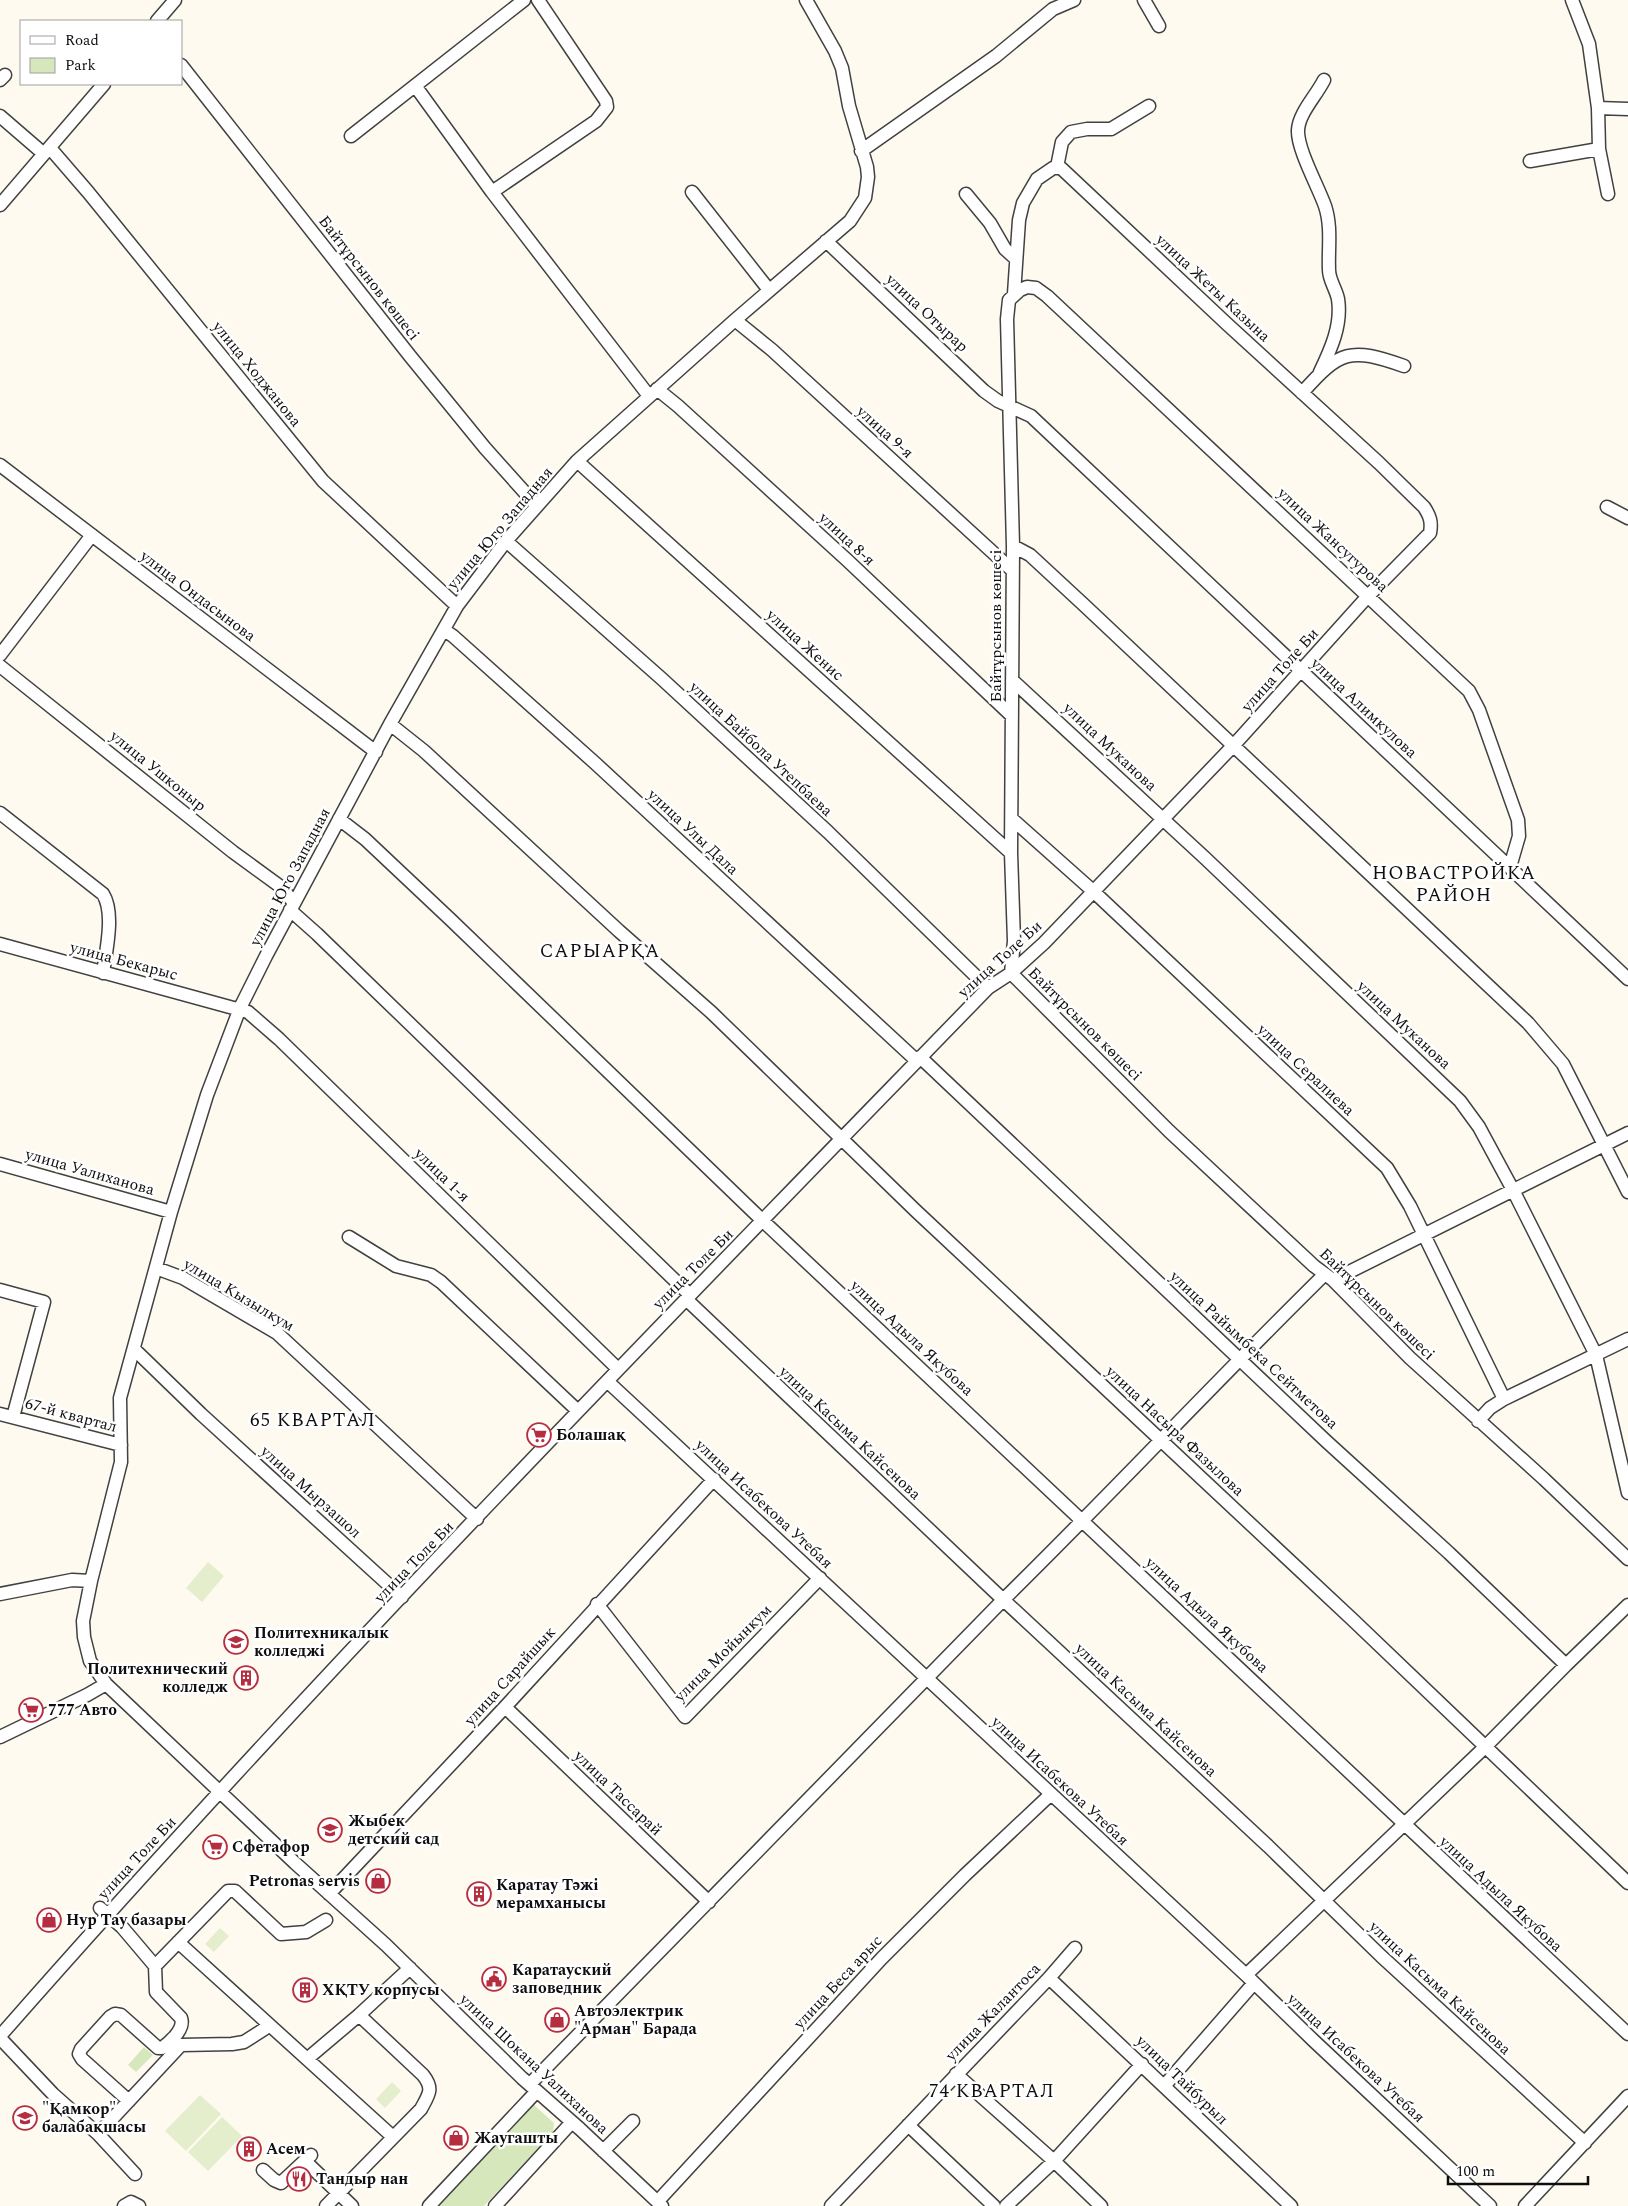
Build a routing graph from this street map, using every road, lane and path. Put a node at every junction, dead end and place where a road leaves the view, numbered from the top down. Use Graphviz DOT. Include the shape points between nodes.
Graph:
graph roads {
  1 [pos="175,0"];
  2 [pos="524,0"];
  3 [pos="538,0"];
  4 [pos="1076,0"];
  5 [pos="1144,0"];
  6 [pos="1572,0"];
  7 [pos="808,1"];
  8 [pos="158,20"];
  9 [pos="1159,26"];
  10 [pos="182,66"];
  11 [pos="1324,80"];
  12 [pos="103,85"];
  13 [pos="416,87"];
  14 [pos="1149,106"];
  15 [pos="1598,108"];
  16 [pos="1628,109"];
  17 [pos="0,116"];
  18 [pos="351,136"];
  19 [pos="1599,149"];
  20 [pos="47,151"];
  21 [pos="861,151"];
  22 [pos="1530,161"];
  23 [pos="1057,167"];
  24 [pos="492,192"];
  25 [pos="692,192"];
  26 [pos="966,194"];
  27 [pos="1608,194"];
  28 [pos="0,206"];
  29 [pos="826,241"];
  30 [pos="1016,259"];
  31 [pos="770,290"];
  32 [pos="1014,294"];
  33 [pos="735,320"];
  34 [pos="1404,366"];
  35 [pos="1320,372"];
  36 [pos="653,392"];
  37 [pos="1302,393"];
  38 [pos="1008,407"];
  39 [pos="577,461"];
  40 [pos="0,465"];
  41 [pos="537,506"];
  42 [pos="1607,507"];
  43 [pos="1628,518"];
  44 [pos="92,535"];
  45 [pos="1424,539"];
  46 [pos="506,541"];
  47 [pos="1013,546"];
  48 [pos="1012,570"];
  49 [pos="1368,596"];
  50 [pos="456,606"];
  51 [pos="444,630"];
  52 [pos="0,655"];
  53 [pos="0,666"];
  54 [pos="1300,672"];
  55 [pos="1012,680"];
  56 [pos="1012,716"];
  57 [pos="390,724"];
  58 [pos="1233,746"];
  59 [pos="376,752"];
  60 [pos="0,813"];
  61 [pos="339,819"];
  62 [pos="1164,819"];
  63 [pos="1012,820"];
  64 [pos="1011,853"];
  65 [pos="1510,867"];
  66 [pos="1093,891"];
  67 [pos="292,906"];
  68 [pos="0,944"];
  69 [pos="103,973"];
  70 [pos="1011,973"];
  71 [pos="1628,979"];
  72 [pos="988,988"];
  73 [pos="240,1008"];
  74 [pos="918,1059"];
  75 [pos="1628,1133"];
  76 [pos="842,1139"];
  77 [pos="1604,1145"];
  78 [pos="0,1164"];
  79 [pos="1514,1190"];
  80 [pos="1628,1192"];
  81 [pos="171,1212"];
  82 [pos="763,1221"];
  83 [pos="1423,1235"];
  84 [pos="348,1237"];
  85 [pos="156,1268"];
  86 [pos="1329,1277"];
  87 [pos="0,1290"];
  88 [pos="688,1297"];
  89 [pos="1628,1340"];
  90 [pos="134,1349"];
  91 [pos="1596,1355"];
  92 [pos="1240,1358"];
  93 [pos="618,1369"];
  94 [pos="607,1381"];
  95 [pos="1504,1399"];
  96 [pos="578,1411"];
  97 [pos="6,1415"];
  98 [pos="1478,1421"];
  99 [pos="1161,1440"];
  100 [pos="121,1446"];
  101 [pos="714,1479"];
  102 [pos="1628,1493"];
  103 [pos="477,1519"];
  104 [pos="1083,1521"];
  105 [pos="1628,1559"];
  106 [pos="820,1578"];
  107 [pos="91,1581"];
  108 [pos="0,1594"];
  109 [pos="402,1597"];
  110 [pos="1003,1600"];
  111 [pos="597,1604"];
  112 [pos="1628,1605"];
  113 [pos="1566,1665"];
  114 [pos="928,1679"];
  115 [pos="106,1684"];
  116 [pos="505,1707"];
  117 [pos="0,1738"];
  118 [pos="1486,1747"];
  119 [pos="221,1792"];
  120 [pos="1051,1794"];
  121 [pos="1404,1824"];
  122 [pos="1628,1883"];
  123 [pos="329,1894"];
  124 [pos="1325,1901"];
  125 [pos="709,1902"];
  126 [pos="103,1911"];
  127 [pos="326,1920"];
  128 [pos="178,1942"];
  129 [pos="1076,1948"];
  130 [pos="154,1966"];
  131 [pos="410,1968"];
  132 [pos="1050,1978"];
  133 [pos="1250,1979"];
  134 [pos="359,2015"];
  135 [pos="269,2026"];
  136 [pos="1628,2034"];
  137 [pos="0,2037"];
  138 [pos="177,2041"];
  139 [pos="308,2059"];
  140 [pos="1142,2064"];
  141 [pos="956,2074"];
  142 [pos="1165,2085"];
  143 [pos="534,2088"];
  144 [pos="1628,2096"];
  145 [pos="129,2101"];
  146 [pos="633,2121"];
  147 [pos="572,2122"];
  148 [pos="908,2125"];
  149 [pos="98,2134"];
  150 [pos="393,2137"];
  151 [pos="1585,2143"];
  152 [pos="604,2151"];
  153 [pos="1054,2161"];
  154 [pos="262,2170"];
  155 [pos="135,2174"];
  156 [pos="338,2193"];
  157 [pos="660,2204"];
  158 [pos="124,2206"];
  159 [pos="139,2206"];
  160 [pos="326,2206"];
  161 [pos="352,2206"];
  162 [pos="429,2206"];
  163 [pos="495,2206"];
  164 [pos="830,2206"];
  165 [pos="994,2206"];
  166 [pos="1006,2206"];
  167 [pos="1101,2206"];
  168 [pos="1291,2206"];
  169 [pos="1490,2206"];
  170 [pos="1525,2206"];
  1 -- 8 [label="street"];
  2 -- 13 [label="street"];
  3 -- 24 [label="street" via="606,100 607,107 596,121"];
  4 -- 21 [label="street" via="1053,9 996,56"];
  5 -- 9 [label="street"];
  6 -- 15 [label="street" via="1589,44"];
  7 -- 21 [label="street, улица Юго Западная" via="842,68 848,106"];
  10 -- 41 [label="street, Байтұрсынов көшесі" via="410,356"];
  11 -- 35 [label="street" via="1300,120 1298,132 1326,208 1328,273 1338,300 1336,336"];
  12 -- 20 [label="street"];
  13 -- 18 [label="street"];
  13 -- 24 [label="street, улица 8-я"];
  14 -- 23 [label="street" via="1110,129 1071,132 1062,142"];
  15 -- 16 [label="street"];
  15 -- 19 [label="street"];
  17 -- 20 [label="street, улица Ходжанова"];
  19 -- 22 [label="street"];
  19 -- 27 [label="street"];
  20 -- 28 [label="street"];
  20 -- 50 [label="street, улица Ходжанова" via="88,192 322,481"];
  21 -- 29 [label="street, улица Юго Западная" via="868,177 865,198 850,221"];
  23 -- 30 [label="street" via="1037,179 1023,203"];
  23 -- 37 [label="street, улица Жеты Казына" via="1069,173"];
  24 -- 36 [label="street, улица 8-я"];
  25 -- 31 [label="street"];
  26 -- 30 [label="street" via="990,223 1005,249"];
  29 -- 31 [label="street, улица Юго Западная"];
  29 -- 38 [label="street, улица Отырар" via="984,391"];
  30 -- 32 [label="street"];
  31 -- 33 [label="street, улица Юго Западная"];
  32 -- 38 [label="street, Байтұрсынов көшесі" via="1009,300 1007,319"];
  32 -- 49 [label="street, улица Жансугурова" via="1027,287 1036,288 1084,329"];
  33 -- 36 [label="street, улица Юго Западная"];
  33 -- 48 [label="street, улица 9-я" via="772,350"];
  34 -- 35 [label="street" via="1359,354 1344,356"];
  35 -- 37 [label="street"];
  36 -- 39 [label="street, улица Юго Западная"];
  36 -- 56 [label="street, улица 8-я" via="678,406"];
  37 -- 45 [label="street, улица Жеты Казына" via="1424,507 1431,525 1430,533"];
  38 -- 47 [label="street, Байтұрсынов көшесі"];
  38 -- 54 [label="street, улица Алимкулова" via="1031,416"];
  39 -- 41 [label="street, улица Юго Западная"];
  39 -- 64 [label="street, улица Женис"];
  40 -- 44 [label="street, улица Ондасынова"];
  41 -- 46 [label="street, улица Юго Западная"];
  42 -- 43 [label="street"];
  44 -- 52 [label="street"];
  44 -- 59 [label="street, улица Ондасынова"];
  45 -- 49 [label="street, улица Толе Би"];
  46 -- 50 [label="street, улица Юго Западная"];
  46 -- 72 [label="street, улица Байбола Утепбаева" via="821,825"];
  47 -- 48 [label="street, Байтұрсынов көшесі"];
  47 -- 58 [label="street" via="1030,555"];
  48 -- 55 [label="street, Байтұрсынов көшесі"];
  49 -- 54 [label="street, улица Толе Би"];
  49 -- 65 [label="street, улица Жансугурова" via="1469,691 1474,700 1518,820 1519,836"];
  50 -- 51 [label="street, улица Юго Западная"];
  51 -- 57 [label="street, улица Юго Западная"];
  51 -- 74 [label="street, улица Улы Дала" via="595,763"];
  53 -- 67 [label="street, улица Ушконыр" via="280,887"];
  54 -- 58 [label="street, улица Толе Би"];
  54 -- 65 [label="street, улица Алимкулова"];
  55 -- 56 [label="street, Байтұрсынов көшесі"];
  55 -- 62 [label="street, улица Муканова"];
  56 -- 63 [label="street, Байтұрсынов көшесі"];
  57 -- 59 [label="street, улица Юго Западная"];
  57 -- 76 [label="street, улица Насыра Фазылова" via="712,1012"];
  58 -- 62 [label="street, улица Толе Би"];
  58 -- 77 [label="street" via="1528,1023 1562,1064"];
  59 -- 61 [label="street, улица Юго Западная"];
  60 -- 69 [label="street" via="108,900"];
  61 -- 67 [label="street, улица Юго Западная"];
  61 -- 82 [label="street, улица Адыла Якубова" via="365,839 451,920"];
  62 -- 66 [label="street, улица Толе Би"];
  62 -- 79 [label="street, улица Муканова" via="1460,1101 1479,1126"];
  63 -- 64 [label="street, Байтұрсынов көшесі"];
  63 -- 66 [label="street, улица Сералиева"];
  64 -- 70 [label="street, Байтұрсынов көшесі" via="1014,942"];
  65 -- 71 [label="street, улица Алимкулова"];
  66 -- 70 [label="street, улица Толе Би"];
  66 -- 83 [label="street, улица Сералиева" via="1388,1168"];
  67 -- 73 [label="street, улица Юго Западная"];
  67 -- 88 [label="street, улица Ушконыр"];
  68 -- 69 [label="street, улица Бекарыс"];
  69 -- 73 [label="street, улица Бекарыс"];
  70 -- 72 [label="street, улица Толе Би"];
  70 -- 86 [label="street, Байтұрсынов көшесі" via="1169,1131"];
  72 -- 74 [label="street, улица Толе Би"];
  73 -- 81 [label="street, улица Юго Западная" via="207,1095"];
  73 -- 93 [label="street, улица 1-я" via="280,1039"];
  74 -- 76 [label="street, улица Толе Би"];
  74 -- 92 [label="street, улица Райымбека Сейтметова"];
  75 -- 77 [label="street"];
  76 -- 82 [label="street, улица Толе Би"];
  76 -- 99 [label="street, улица Насыра Фазылова"];
  77 -- 79 [label="street"];
  77 -- 80 [label="street"];
  78 -- 81 [label="street, улица Уалиханова"];
  79 -- 83 [label="street"];
  79 -- 91 [label="street, улица Муканова"];
  81 -- 85 [label="street, улица Шокана Уалиханова"];
  82 -- 88 [label="street, улица Толе Би"];
  82 -- 104 [label="street, улица Адыла Якубова"];
  83 -- 86 [label="street"];
  83 -- 95 [label="street, улица Сералиева"];
  84 -- 96 [label="street" via="396,1266 431,1275 441,1282"];
  85 -- 90 [label="street, улица Шокана Уалиханова"];
  85 -- 103 [label="street, улица Кызылкум" via="183,1278 277,1333"];
  86 -- 92 [label="street"];
  86 -- 98 [label="street, Байтұрсынов көшесі"];
  87 -- 97 [label="street, 67-й квартал" via="44,1302"];
  88 -- 93 [label="street, улица Толе Би"];
  88 -- 110 [label="street, улица Касыма Кайсенова"];
  89 -- 91 [label="street"];
  90 -- 100 [label="street, улица Шокана Уалиханова" via="120,1398"];
  90 -- 109 [label="street, улица Мырзашол"];
  91 -- 95 [label="street"];
  91 -- 102 [label="street, улица Муканова"];
  92 -- 99 [label="street"];
  92 -- 113 [label="street, улица Райымбека Сейтметова"];
  93 -- 94 [label="street, улица Толе Би"];
  94 -- 96 [label="street, улица Толе Би"];
  94 -- 101 [label="street, улица Исабекова Утебая"];
  95 -- 98 [label="street"];
  96 -- 103 [label="street, улица Толе Би"];
  97 -- 100 [label="street, 67-й квартал"];
  98 -- 105 [label="street, Байтұрсынов көшесі"];
  99 -- 104 [label="street"];
  99 -- 118 [label="street, улица Насыра Фазылова"];
  100 -- 107 [label="street, улица Шокана Уалиханова" via="117,1481"];
  101 -- 106 [label="street, улица Исабекова Утебая"];
  101 -- 111 [label="street, улица Сарайшык"];
  103 -- 109 [label="street, улица Толе Би"];
  104 -- 110 [label="street"];
  104 -- 121 [label="street, улица Адыла Якубова"];
  106 -- 111 [label="street, улица Мойынкум" via="685,1717"];
  106 -- 114 [label="street, улица Исабекова Утебая"];
  107 -- 108 [label="street" via="72,1580"];
  107 -- 115 [label="street, улица Шокана Уалиханова" via="83,1621 84,1637 90,1661"];
  109 -- 119 [label="street, улица Толе Би"];
  110 -- 114 [label="street"];
  110 -- 124 [label="street, улица Касыма Кайсенова"];
  111 -- 116 [label="street, улица Сарайшык"];
  112 -- 113 [label="street"];
  113 -- 118 [label="street"];
  114 -- 120 [label="street, улица Исабекова Утебая"];
  114 -- 125 [label="street"];
  115 -- 117 [label="street"];
  115 -- 119 [label="street, улица Шокана Уалиханова"];
  116 -- 123 [label="street, улица Сарайшык"];
  116 -- 125 [label="street, улица Тассарай"];
  118 -- 121 [label="street"];
  118 -- 122 [label="street, улица Насыра Фазылова"];
  119 -- 123 [label="street, улица Шокана Уалиханова"];
  119 -- 126 [label="street, улица Толе Би"];
  120 -- 133 [label="street, улица Исабекова Утебая"];
  120 -- 157 [label="street, улица Беса арыс" via="882,1958"];
  121 -- 124 [label="street"];
  121 -- 136 [label="street, улица Адыла Якубова"];
  123 -- 131 [label="street, улица Шокана Уалиханова"];
  124 -- 133 [label="street"];
  124 -- 151 [label="street, улица Касыма Кайсенова"];
  125 -- 143 [label="street"];
  126 -- 130 [label="street" via="122,1927"];
  126 -- 137 [label="street, улица Толе Би"];
  127 -- 128 [label="street" via="306,1932 281,1934 235,1891 228,1891"];
  128 -- 130 [label="street"];
  128 -- 135 [label="street"];
  129 -- 132 [label="street, улица Жалантоса"];
  130 -- 138 [label="street" via="156,1992 183,2022"];
  131 -- 134 [label="street"];
  131 -- 143 [label="street, улица Шокана Уалиханова"];
  132 -- 140 [label="street, улица Тайбурыл"];
  132 -- 141 [label="street, улица Жалантоса"];
  133 -- 142 [label="street"];
  133 -- 169 [label="street, улица Исабекова Утебая"];
  134 -- 139 [label="street"];
  134 -- 150 [label="street" via="430,2084 430,2092 421,2109"];
  135 -- 138 [label="street" via="238,2043"];
  135 -- 139 [label="street"];
  137 -- 149 [label="street" via="53,2094"];
  138 -- 145 [label="street"];
  138 -- 145 [label="street" via="158,2048 121,2015 115,2014 81,2049 82,2059"];
  139 -- 150 [label="street"];
  140 -- 142 [label="street, улица Тайбурыл"];
  140 -- 153 [label="street"];
  141 -- 148 [label="street, улица Жалантоса"];
  141 -- 153 [label="street"];
  142 -- 168 [label="street, улица Тайбурыл"];
  143 -- 147 [label="street, улица Шокана Уалиханова"];
  143 -- 162 [label="street"];
  144 -- 151 [label="street"];
  145 -- 149 [label="street"];
  146 -- 152 [label="street"];
  147 -- 152 [label="street, улица Шокана Уалиханова"];
  147 -- 163 [label="street"];
  148 -- 164 [label="street, улица Жалантоса"];
  148 -- 165 [label="street"];
  149 -- 155 [label="street"];
  150 -- 156 [label="street"];
  151 -- 170 [label="street"];
  152 -- 157 [label="street, улица Шокана Уалиханова"];
  153 -- 166 [label="street"];
  153 -- 167 [label="street"];
  154 -- 156 [label="street" via="281,2183 308,2158"];
  156 -- 160 [label="street"];
  156 -- 161 [label="street"];
  158 -- 159 [label="street" via="131,2202"];
}
